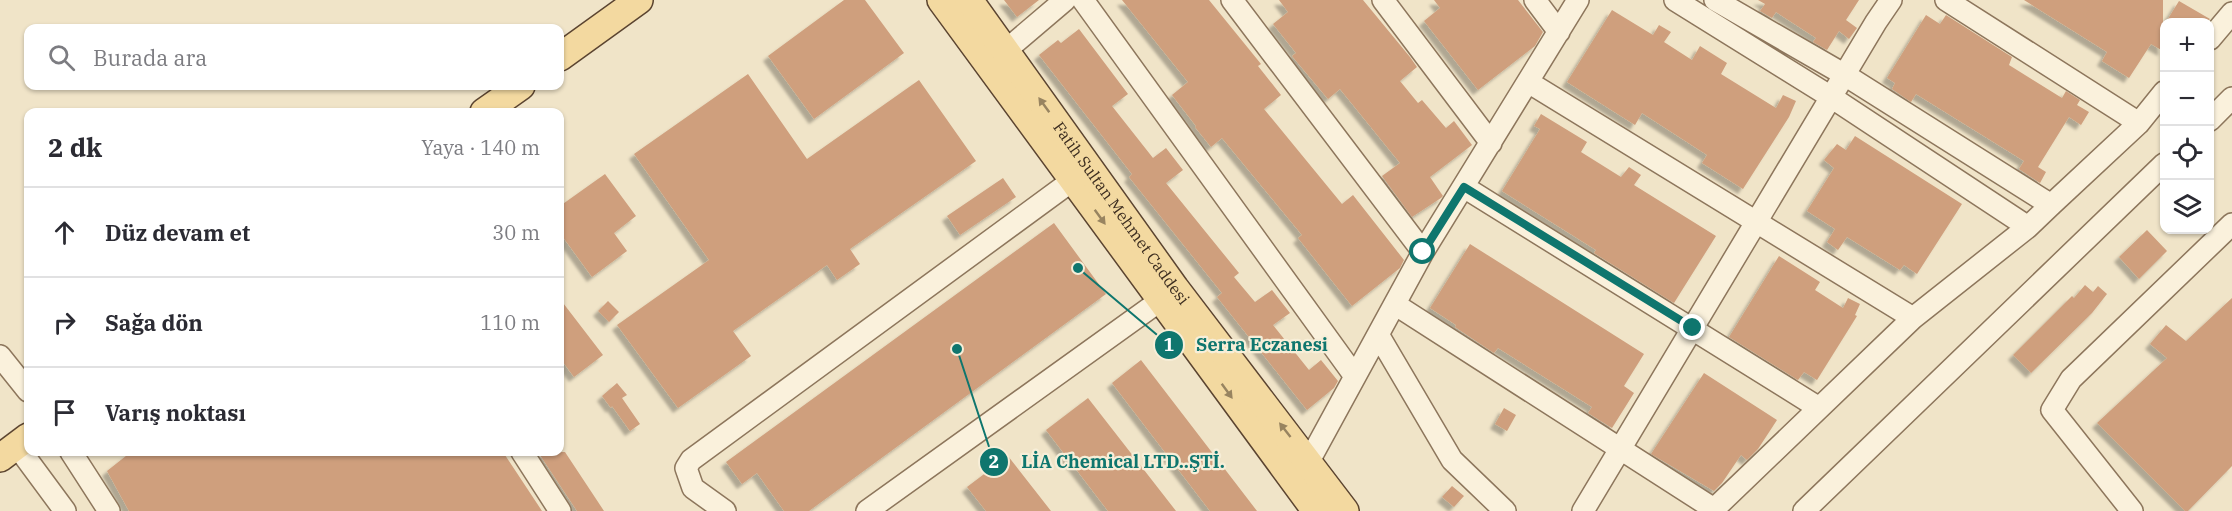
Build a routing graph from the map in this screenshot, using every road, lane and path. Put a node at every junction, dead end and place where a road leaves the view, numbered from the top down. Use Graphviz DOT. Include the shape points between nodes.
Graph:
graph roads {
  1 [pos="639,0"];
  2 [pos="941,0"];
  3 [pos="969,0"];
  4 [pos="1065,0"];
  5 [pos="1083,0"];
  6 [pos="1232,0"];
  7 [pos="1383,0"];
  8 [pos="1535,0"];
  9 [pos="1578,0"];
  10 [pos="1675,0"];
  11 [pos="1715,0"];
  12 [pos="1891,0"];
  13 [pos="1946,0"];
  14 [pos="2220,0"];
  15 [pos="2232,6"];
  16 [pos="2232,13"];
  17 [pos="1559,32"];
  18 [pos="2214,34"];
  19 [pos="564,54"];
  20 [pos="997,58"];
  21 [pos="1845,75"];
  22 [pos="1528,82"];
  23 [pos="515,90"];
  24 [pos="1831,97"];
  25 [pos="2160,97"];
  26 [pos="2232,99"];
  27 [pos="490,108"];
  28 [pos="2214,116"];
  29 [pos="2139,123"];
  30 [pos="1491,143"];
  31 [pos="2160,168"];
  32 [pos="1073,180"];
  33 [pos="1464,187"];
  34 [pos="2051,206"];
  35 [pos="1756,222"];
  36 [pos="2232,224"];
  37 [pos="2028,227"];
  38 [pos="1423,252"];
  39 [pos="1168,294"];
  40 [pos="1396,305"];
  41 [pos="1913,318"];
  42 [pos="1693,328"];
  43 [pos="1378,336"];
  44 [pos="0,356"];
  45 [pos="1354,375"];
  46 [pos="24,387"];
  47 [pos="1819,408"];
  48 [pos="15,447"];
  49 [pos="1620,450"];
  50 [pos="74,456"];
  51 [pos="525,456"];
  52 [pos="1299,468"];
  53 [pos="1713,510"];
  54 [pos="65,511"];
  55 [pos="109,511"];
  56 [pos="560,511"];
  57 [pos="725,511"];
  58 [pos="867,511"];
  59 [pos="1316,511"];
  60 [pos="1345,511"];
  61 [pos="1505,511"];
  62 [pos="1583,511"];
  63 [pos="1804,511"];
  64 [pos="2132,511"];
  1 -- 19 [label="main road"];
  2 -- 20 [label="main road, Fatih Sultan Mehmet Caddesi"];
  3 -- 20 [label="main road, Fatih Sultan Mehmet Caddesi"];
  4 -- 20 [label="street"];
  5 -- 45 [label="street"];
  6 -- 38 [label="street"];
  7 -- 30 [label="street"];
  8 -- 17 [label="street"];
  9 -- 17 [label="street"];
  10 -- 24 [label="street"];
  11 -- 21 [label="street"];
  12 -- 21 [label="street"];
  13 -- 29 [label="street"];
  14 -- 15 [label="street"];
  16 -- 18 [label="street"];
  17 -- 22 [label="street"];
  20 -- 32 [label="main road, Fatih Sultan Mehmet Caddesi"];
  39 -- 20 [label="main road, Fatih Sultan Mehmet Caddesi, one-way"];
  21 -- 24 [label="street"];
  21 -- 34 [label="street"];
  22 -- 30 [label="street"];
  22 -- 35 [label="street"];
  23 -- 27 [label="main road"];
  24 -- 35 [label="street"];
  24 -- 37 [label="street"];
  25 -- 29 [label="street"];
  26 -- 28 [label="street"];
  29 -- 34 [label="street"];
  30 -- 33 [label="street"];
  31 -- 63 [label="street"];
  32 -- 39 [label="main road, Fatih Sultan Mehmet Caddesi, one-way"];
  32 -- 57 [label="street" via="691,460 686,468 693,488"];
  33 -- 38 [label="street"];
  33 -- 42 [label="street"];
  34 -- 37 [label="street"];
  35 -- 41 [label="street"];
  35 -- 42 [label="street"];
  36 -- 64 [label="street" via="2071,379 2052,410"];
  37 -- 41 [label="street"];
  38 -- 40 [label="street"];
  39 -- 52 [label="main road, Fatih Sultan Mehmet Caddesi"];
  39 -- 58 [label="street"];
  40 -- 43 [label="street"];
  40 -- 49 [label="street"];
  41 -- 47 [label="street"];
  42 -- 47 [label="street"];
  42 -- 49 [label="street"];
  43 -- 45 [label="street"];
  43 -- 61 [label="street" via="1452,460"];
  44 -- 46 [label="street"];
  45 -- 52 [label="street"];
  47 -- 53 [label="street"];
  48 -- 54 [label="street"];
  49 -- 53 [label="street"];
  49 -- 62 [label="street"];
  50 -- 55 [label="street"];
  51 -- 56 [label="street"];
  52 -- 59 [label="main road, Fatih Sultan Mehmet Caddesi"];
  52 -- 60 [label="main road, Fatih Sultan Mehmet Caddesi"];
}
